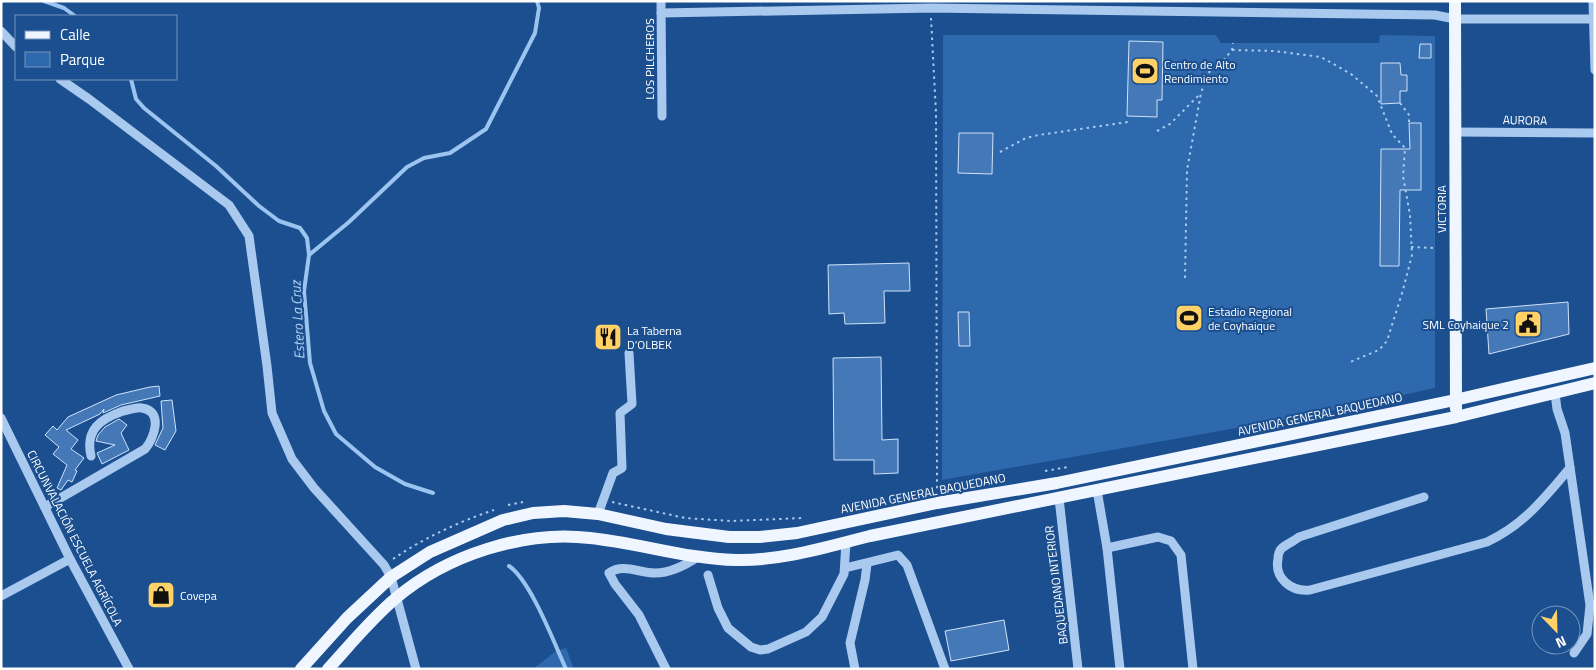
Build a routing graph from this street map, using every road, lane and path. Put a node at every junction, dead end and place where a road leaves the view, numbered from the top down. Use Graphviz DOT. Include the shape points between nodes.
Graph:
graph roads {
  1 [pos="661,1"];
  2 [pos="1455,1"];
  3 [pos="1593,1"];
  4 [pos="915,4"];
  5 [pos="1174,6"];
  6 [pos="931,8"];
  7 [pos="661,13"];
  8 [pos="1455,19"];
  9 [pos="1594,19"];
  10 [pos="1,31"];
  11 [pos="1233,43"];
  12 [pos="15,46"];
  13 [pos="1232,50"];
  14 [pos="1595,70"];
  15 [pos="61,80"];
  16 [pos="1201,93"];
  17 [pos="1400,103"];
  18 [pos="662,116"];
  19 [pos="1128,122"];
  20 [pos="1409,123"];
  21 [pos="1157,131"];
  22 [pos="1455,132"];
  23 [pos="1595,134"];
  24 [pos="1000,152"];
  25 [pos="1412,247"];
  26 [pos="1435,248"];
  27 [pos="1185,278"];
  28 [pos="630,353"];
  29 [pos="1350,362"];
  30 [pos="1595,368"];
  31 [pos="1595,384"];
  32 [pos="1555,393"];
  33 [pos="1455,400"];
  34 [pos="1456,417"];
  35 [pos="1,418"];
  36 [pos="91,456"];
  37 [pos="1073,466"];
  38 [pos="1570,468"];
  39 [pos="1044,472"];
  40 [pos="1097,490"];
  41 [pos="1424,497"];
  42 [pos="1059,498"];
  43 [pos="603,500"];
  44 [pos="523,502"];
  45 [pos="938,503"];
  46 [pos="508,505"];
  47 [pos="44,507"];
  48 [pos="500,508"];
  49 [pos="598,514"];
  50 [pos="804,518"];
  51 [pos="846,542"];
  52 [pos="1107,548"];
  53 [pos="700,556"];
  54 [pos="70,559"];
  55 [pos="867,564"];
  56 [pos="384,566"];
  57 [pos="845,568"];
  58 [pos="708,575"];
  59 [pos="391,577"];
  60 [pos="1,596"];
  61 [pos="397,598"];
  62 [pos="1581,643"];
  63 [pos="129,669"];
  64 [pos="301,669"];
  65 [pos="328,669"];
  66 [pos="416,669"];
  67 [pos="666,669"];
  68 [pos="855,669"];
  69 [pos="945,669"];
  70 [pos="1078,669"];
  71 [pos="1120,669"];
  72 [pos="1193,669"];
  1 -- 7 [label="street, LOS PILCHEROS"];
  2 -- 8 [label="main road, VICTORIA"];
  3 -- 9 [label="street"];
  4 -- 6 [label="street"];
  4 -- 7 [label="street"];
  5 -- 6 [label="street"];
  5 -- 8 [label="street" via="1436,15"];
  6 -- 45 [label="path" via="936,113"];
  7 -- 18 [label="street, LOS PILCHEROS"];
  8 -- 9 [label="street"];
  8 -- 22 [label="main road, VICTORIA"];
  9 -- 14 [label="street"];
  10 -- 12 [label="street"];
  11 -- 13 [label="path"];
  13 -- 16 [label="path" via="1208,73"];
  13 -- 25 [label="path" via="1321,56 1351,74 1376,96 1392,134 1406,148 1403,176"];
  15 -- 56 [label="street" via="229,205 248,236 275,420 292,459"];
  16 -- 21 [label="path" via="1170,124"];
  16 -- 27 [label="path" via="1186,170"];
  17 -- 20 [label="path" via="1409,114"];
  19 -- 24 [label="path" via="1040,134"];
  22 -- 23 [label="street, AURORA"];
  22 -- 33 [label="main road, VICTORIA"];
  25 -- 26 [label="path"];
  25 -- 29 [label="path" via="1387,341 1379,350"];
  28 -- 43 [label="street" via="632,404 620,413 622,468 613,473"];
  30 -- 33 [label="main road, AVENIDA GENERAL BAQUEDANO"];
  31 -- 32 [label="main road"];
  32 -- 34 [label="main road"];
  32 -- 38 [label="street"];
  33 -- 34 [label="main road, VICTORIA"];
  33 -- 45 [label="main road, AVENIDA GENERAL BAQUEDANO" via="1057,483"];
  34 -- 40 [label="main road"];
  35 -- 47 [label="street, CIRCUNVALACIÓN ESCUELA AGRÍCOLA"];
  36 -- 47 [label="street" via="89,442 96,426 114,415 139,407 151,412 155,422 154,434 145,449"];
  37 -- 39 [label="path"];
  38 -- 41 [label="street" via="1522,521 1487,542 1310,590 1296,590 1281,576 1277,563 1281,548 1300,538"];
  38 -- 62 [label="street" via="1590,605 1587,634"];
  40 -- 42 [label="main road"];
  40 -- 52 [label="street"];
  42 -- 51 [label="main road"];
  42 -- 70 [label="street, BAQUEDANO INTERIOR"];
  43 -- 49 [label="street"];
  43 -- 50 [label="path" via="685,518 731,521"];
  44 -- 46 [label="path"];
  45 -- 49 [label="main road, AVENIDA GENERAL BAQUEDANO" via="760,537 703,535"];
  47 -- 54 [label="street, CIRCUNVALACIÓN ESCUELA AGRÍCOLA"];
  48 -- 56 [label="path" via="446,528"];
  49 -- 59 [label="main road, AVENIDA GENERAL BAQUEDANO" via="564,511 533,513 503,520 430,552"];
  51 -- 53 [label="main road" via="772,558 736,560"];
  51 -- 57 [label="street"];
  52 -- 71 [label="street"];
  52 -- 72 [label="street" via="1158,537 1171,541 1181,556"];
  53 -- 61 [label="main road" via="588,537 526,541 498,545 471,554 418,582"];
  53 -- 67 [label="street" via="673,570 655,573 625,568 609,573 640,616"];
  54 -- 60 [label="street"];
  54 -- 63 [label="street, CIRCUNVALACIÓN ESCUELA AGRÍCOLA"];
  55 -- 57 [label="street"];
  55 -- 68 [label="street" via="850,643"];
  55 -- 69 [label="street" via="898,555 907,565"];
  56 -- 59 [label="street"];
  57 -- 58 [label="street" via="822,618 806,632 760,650 751,647 728,628"];
  59 -- 61 [label="street"];
  59 -- 64 [label="main road, AVENIDA GENERAL BAQUEDANO"];
  61 -- 65 [label="main road" via="374,618"];
  61 -- 66 [label="street"];
}
